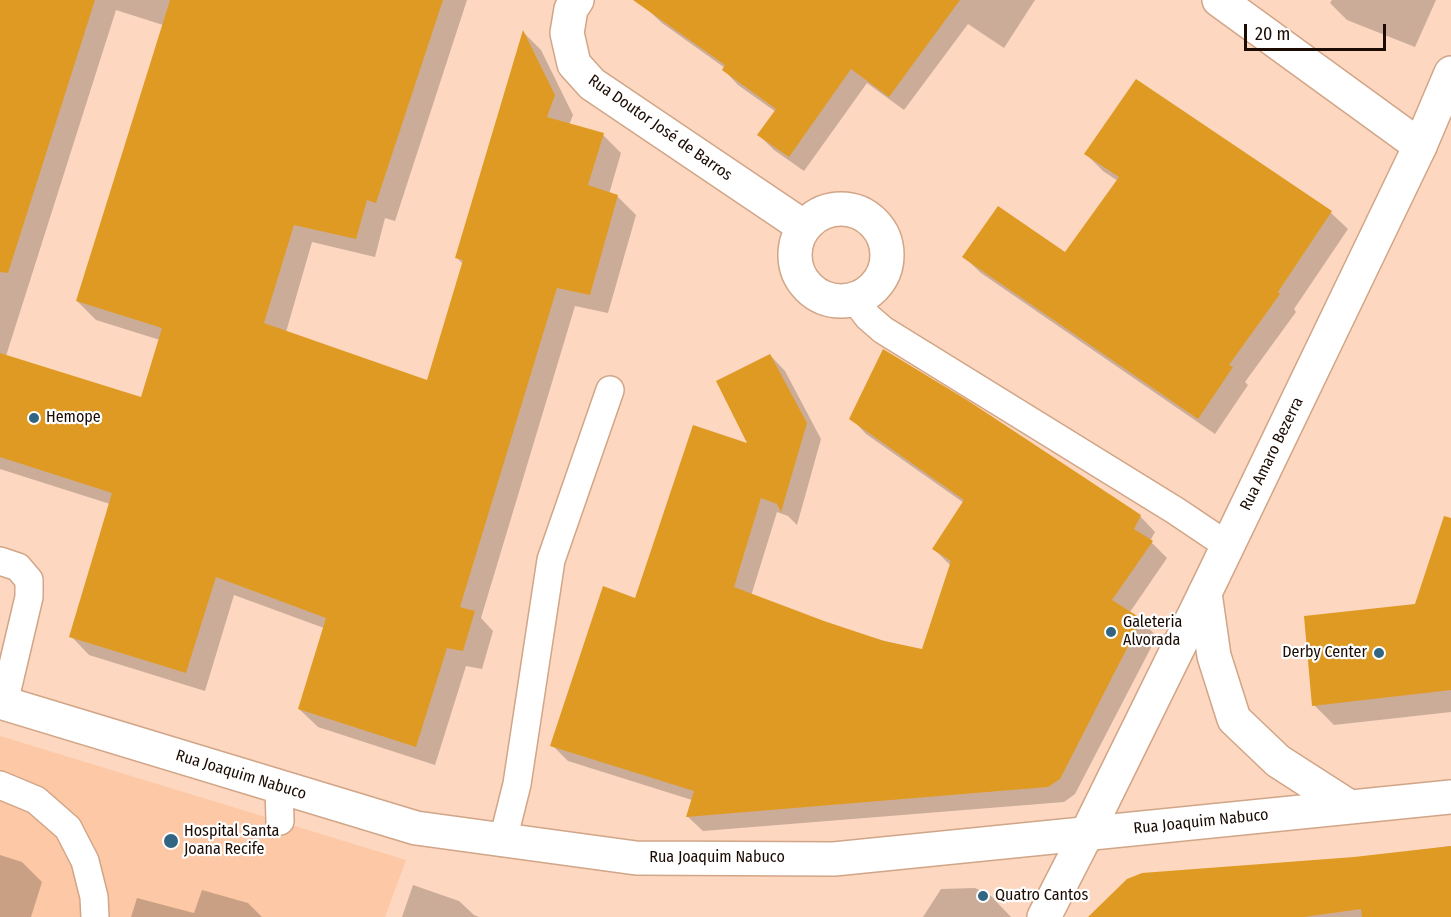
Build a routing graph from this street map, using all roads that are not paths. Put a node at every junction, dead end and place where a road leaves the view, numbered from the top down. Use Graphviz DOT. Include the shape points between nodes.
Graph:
graph roads {
  1 [pos="577,0"];
  2 [pos="1219,0"];
  3 [pos="1451,73"];
  4 [pos="1420,146"];
  5 [pos="804,227"];
  6 [pos="855,300"];
  7 [pos="610,390"];
  8 [pos="1228,546"];
  9 [pos="0,561"];
  10 [pos="1205,593"];
  11 [pos="2,703"];
  12 [pos="0,785"];
  13 [pos="279,786"];
  14 [pos="1451,796"];
  15 [pos="1347,806"];
  16 [pos="280,821"];
  17 [pos="1087,833"];
  18 [pos="503,840"];
  19 [pos="95,917"];
  20 [pos="1044,917"];
  1 -- 5 [label="main road, Rua Doutor José de Barros" via="571,9 567,33 574,64 592,84"];
  2 -- 4 [label="main road"];
  3 -- 4 [label="main road, Rua Amaro Bezerra"];
  4 -- 8 [label="main road, Rua Amaro Bezerra"];
  5 -- 6 [label="main road" via="796,242 794,258 803,282 816,294 831,300"];
  5 -- 6 [label="main road" via="833,209 849,209 865,215 884,234 887,265 881,280"];
  6 -- 8 [label="lane" via="883,330"];
  7 -- 18 [label="lane" via="551,560 517,784"];
  8 -- 10 [label="main road, Rua Amaro Bezerra"];
  9 -- 11 [label="lane" via="18,567 29,580 29,597"];
  10 -- 15 [label="main road" via="1214,656 1234,719 1278,761"];
  10 -- 17 [label="main road, Rua Amaro Bezerra"];
  11 -- 13 [label="main road, Rua Joaquim Nabuco"];
  12 -- 19 [label="lane" via="36,800 68,828 85,861"];
  13 -- 16 [label="lane"];
  13 -- 18 [label="main road, Rua Joaquim Nabuco" via="416,828"];
  14 -- 15 [label="main road, Rua Joaquim Nabuco"];
  15 -- 17 [label="main road, Rua Joaquim Nabuco"];
  17 -- 18 [label="main road, Rua Joaquim Nabuco" via="834,859 636,858"];
  17 -- 20 [label="main road, Rua Amaro Bezerra"];
}
